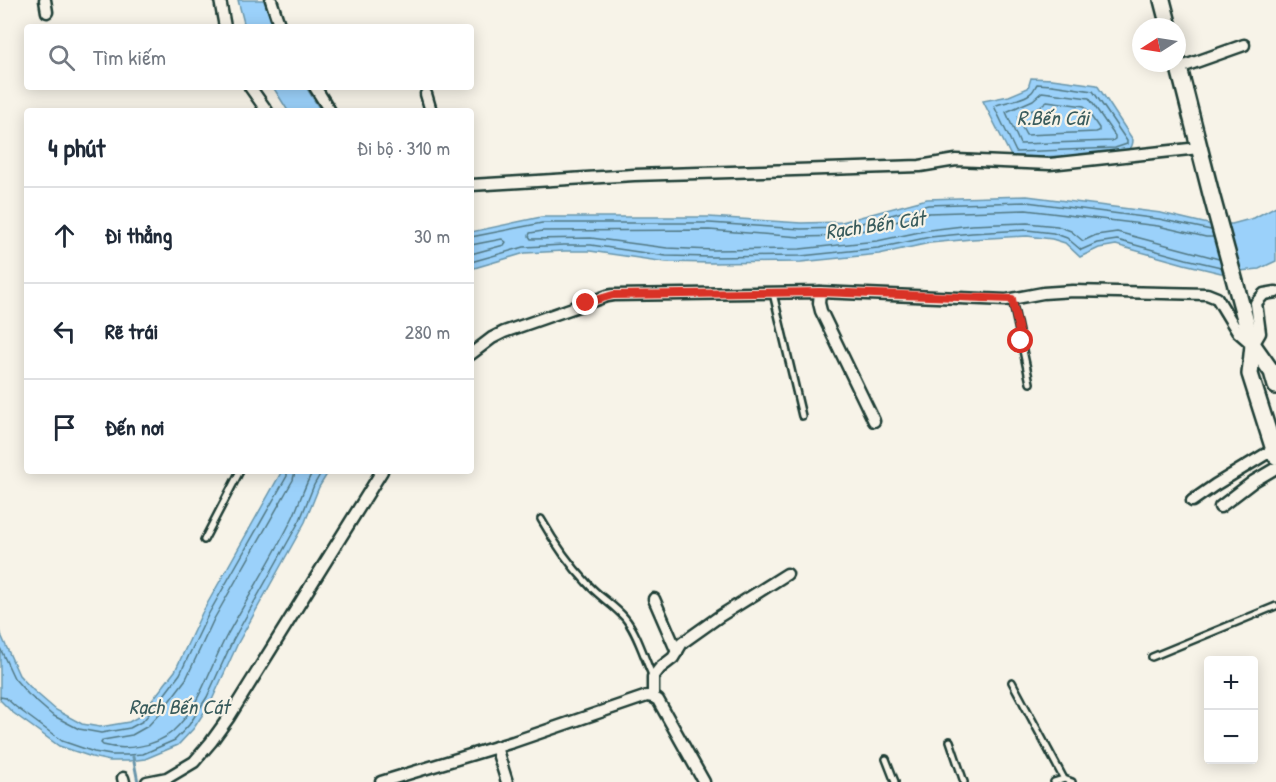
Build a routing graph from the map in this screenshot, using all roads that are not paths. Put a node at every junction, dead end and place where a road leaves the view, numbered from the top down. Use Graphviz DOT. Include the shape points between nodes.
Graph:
graph roads {
  1 [pos="45,0"];
  2 [pos="220,0"];
  3 [pos="270,0"];
  4 [pos="1162,0"];
  5 [pos="47,12"];
  6 [pos="1167,18"];
  7 [pos="224,24"];
  8 [pos="279,24"];
  9 [pos="1244,45"];
  10 [pos="1186,62"];
  11 [pos="1180,72"];
  12 [pos="252,90"];
  13 [pos="317,90"];
  14 [pos="426,94"];
  15 [pos="265,108"];
  16 [pos="328,108"];
  17 [pos="430,108"];
  18 [pos="1199,148"];
  19 [pos="474,185"];
  20 [pos="820,292"];
  21 [pos="1276,292"];
  22 [pos="773,293"];
  23 [pos="1012,299"];
  24 [pos="1253,345"];
  25 [pos="474,352"];
  26 [pos="1030,383"];
  27 [pos="1276,386"];
  28 [pos="802,416"];
  29 [pos="874,421"];
  30 [pos="1275,452"];
  31 [pos="1276,468"];
  32 [pos="238,474"];
  33 [pos="380,474"];
  34 [pos="1191,501"];
  35 [pos="1220,507"];
  36 [pos="541,519"];
  37 [pos="204,540"];
  38 [pos="787,574"];
  39 [pos="654,599"];
  40 [pos="1276,606"];
  41 [pos="677,652"];
  42 [pos="1152,657"];
  43 [pos="653,676"];
  44 [pos="1012,682"];
  45 [pos="653,697"];
  46 [pos="950,741"];
  47 [pos="496,747"];
  48 [pos="886,759"];
  49 [pos="1064,779"];
  50 [pos="701,781"];
  51 [pos="147,782"];
  52 [pos="381,782"];
  53 [pos="507,782"];
  54 [pos="895,782"];
  55 [pos="964,782"];
  56 [pos="1054,782"];
  57 [pos="1072,782"];
  1 -- 5 [label="street"];
  2 -- 7 [label="street"];
  3 -- 8 [label="street"];
  4 -- 6 [label="street"];
  9 -- 10 [label="street"];
  11 -- 18 [label="street"];
  12 -- 15 [label="street"];
  13 -- 16 [label="street"];
  14 -- 17 [label="street"];
  18 -- 19 [label="street" via="1050,164 948,160 920,166 634,175"];
  18 -- 24 [label="street"];
  20 -- 22 [label="street"];
  20 -- 23 [label="street"];
  20 -- 29 [label="street" via="821,311"];
  21 -- 24 [label="street" via="1264,294 1256,303 1260,333"];
  22 -- 25 [label="street" via="607,296 504,332"];
  22 -- 28 [label="lane"];
  23 -- 24 [label="street" via="1073,291 1208,294 1217,298 1237,331"];
  23 -- 26 [label="lane"];
  24 -- 27 [label="street" via="1272,372"];
  24 -- 30 [label="street" via="1250,374"];
  30 -- 34 [label="street"];
  31 -- 35 [label="street"];
  32 -- 37 [label="lane"];
  33 -- 51 [label="street" via="212,742 194,762 167,778"];
  36 -- 43 [label="lane" via="574,568 626,620"];
  38 -- 41 [label="street" via="710,623 682,643"];
  39 -- 41 [label="street"];
  40 -- 42 [label="lane"];
  41 -- 43 [label="street"];
  43 -- 45 [label="street"];
  44 -- 49 [label="lane"];
  45 -- 47 [label="street"];
  45 -- 50 [label="street"];
  46 -- 55 [label="lane"];
  47 -- 52 [label="street"];
  47 -- 53 [label="street"];
  48 -- 54 [label="lane"];
  49 -- 56 [label="lane"];
  49 -- 57 [label="lane"];
}
